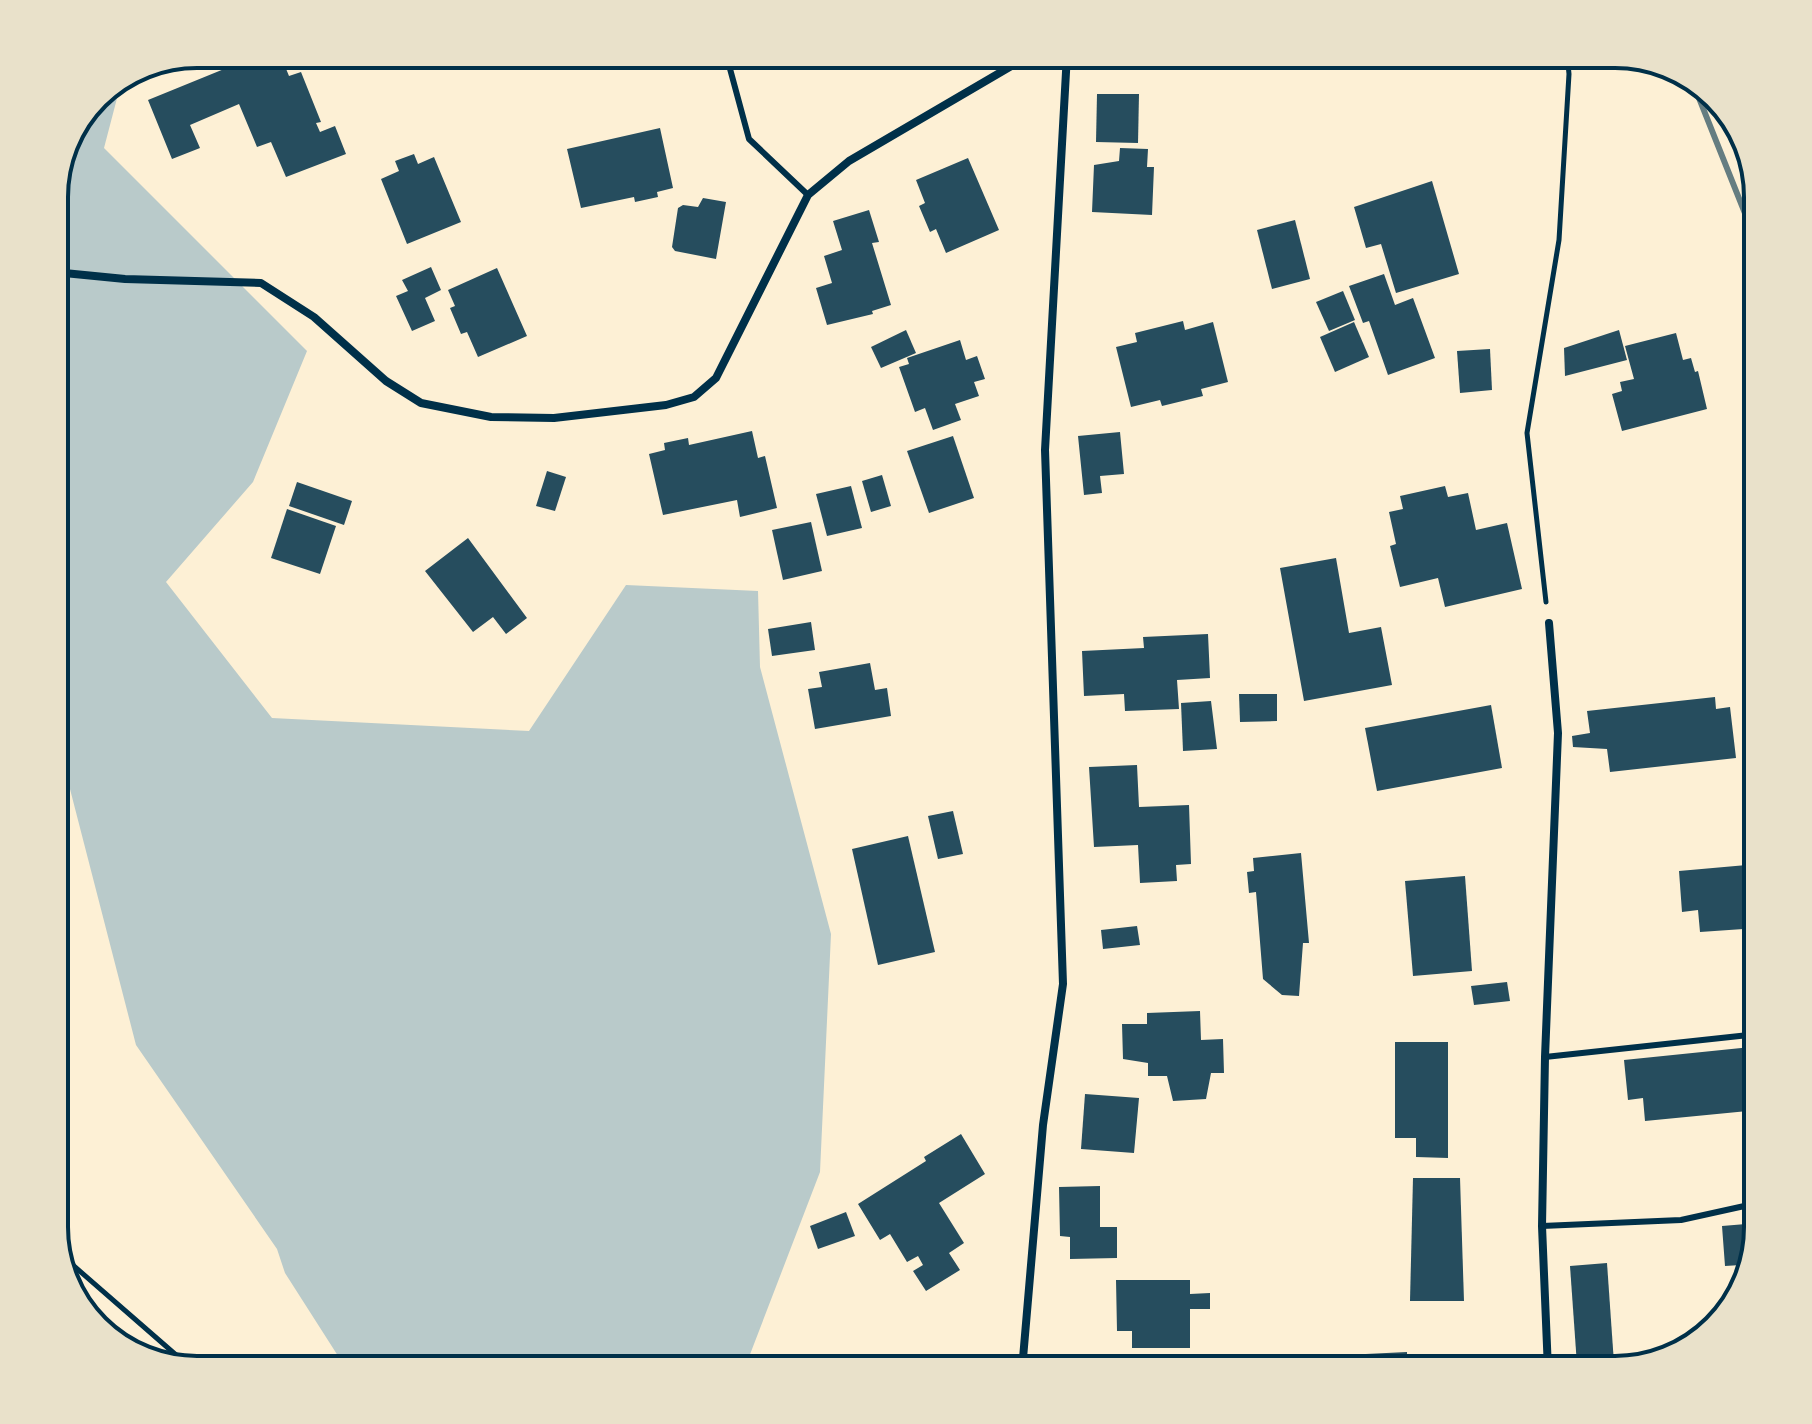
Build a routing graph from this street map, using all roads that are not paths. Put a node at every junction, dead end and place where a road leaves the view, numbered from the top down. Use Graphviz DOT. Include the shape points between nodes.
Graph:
graph roads {
  1 [pos="730,68"];
  2 [pos="1008,68"];
  3 [pos="1066,68"];
  4 [pos="808,195"];
  5 [pos="68,273"];
  6 [pos="1549,623"];
  7 [pos="1744,1036"];
  8 [pos="1545,1057"];
  9 [pos="1744,1206"];
  10 [pos="1542,1226"];
  11 [pos="1023,1356"];
  12 [pos="1547,1356"];
  1 -- 4 [label="lane" via="749,139"];
  2 -- 4 [label="street" via="849,161"];
  3 -- 11 [label="street" via="1045,450 1063,984 1043,1125"];
  4 -- 5 [label="street" via="716,378 694,397 666,405 554,418 491,417 421,403 386,381 314,317 261,283"];
  6 -- 8 [label="street" via="1558,733"];
  7 -- 8 [label="lane"];
  8 -- 10 [label="street"];
  9 -- 10 [label="lane" via="1681,1220"];
  10 -- 12 [label="street"];
}
